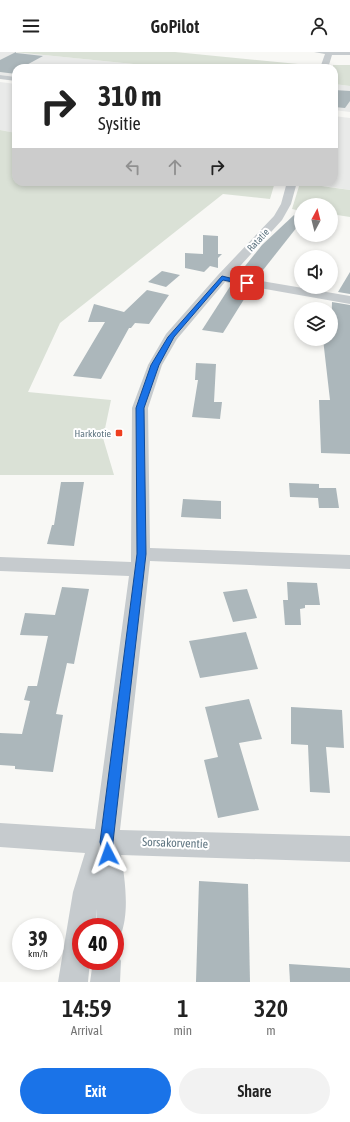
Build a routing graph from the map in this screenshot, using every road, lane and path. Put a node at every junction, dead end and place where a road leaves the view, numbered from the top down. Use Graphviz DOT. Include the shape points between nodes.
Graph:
graph roads {
  1 [pos="316,52"];
  2 [pos="329,52"];
  3 [pos="350,53"];
  4 [pos="325,64"];
  5 [pos="0,78"];
  6 [pos="12,79"];
  7 [pos="291,186"];
  8 [pos="222,278"];
  9 [pos="350,300"];
  10 [pos="141,562"];
  11 [pos="350,562"];
  12 [pos="0,564"];
  13 [pos="0,835"];
  14 [pos="106,842"];
  15 [pos="350,849"];
  16 [pos="111,918"];
  17 [pos="106,970"];
  18 [pos="73,982"];
  19 [pos="105,982"];
  1 -- 2 [label="street"];
  2 -- 3 [label="street"];
  2 -- 4 [label="street"];
  5 -- 6 [label="street"];
  7 -- 8 [label="street, Ratatie" via="286,204 278,218"];
  8 -- 9 [label="street"];
  8 -- 10 [label="street, Ratatie" via="171,337 155,365 140,408"];
  10 -- 11 [label="street"];
  10 -- 12 [label="street"];
  10 -- 14 [label="street, Ratatie"];
  13 -- 14 [label="street, Sorsakorventie"];
  14 -- 15 [label="street, Sorsakorventie"];
  14 -- 16 [label="street, Ratatie" via="113,893"];
  14 -- 18 [label="street, Ratatie" via="93,864 86,892"];
  17 -- 19 [label="street"];
}
